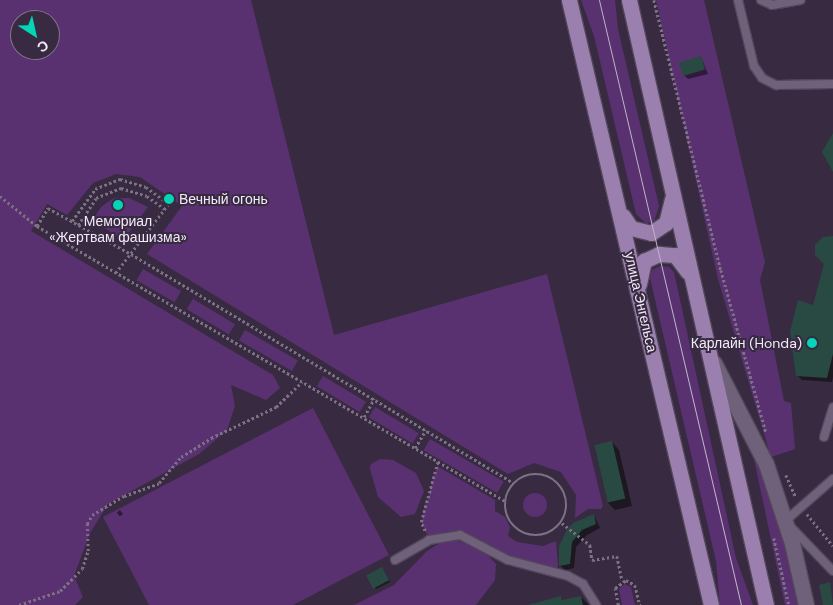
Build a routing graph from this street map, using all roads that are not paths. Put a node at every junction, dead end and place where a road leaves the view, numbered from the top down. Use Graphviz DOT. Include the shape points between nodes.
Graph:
graph roads {
  1 [pos="569,0"];
  2 [pos="629,0"];
  3 [pos="738,0"];
  4 [pos="761,0"];
  5 [pos="801,0"];
  6 [pos="833,84"];
  7 [pos="670,181"];
  8 [pos="616,198"];
  9 [pos="696,295"];
  10 [pos="642,306"];
  11 [pos="710,355"];
  12 [pos="833,407"];
  13 [pos="824,437"];
  14 [pos="833,479"];
  15 [pos="784,521"];
  16 [pos="395,560"];
  17 [pos="833,571"];
  18 [pos="596,605"];
  19 [pos="711,605"];
  20 [pos="766,605"];
  21 [pos="806,605"];
  1 -- 8 [label="main road, улица Энгельса"];
  2 -- 7 [label="main road"];
  3 -- 6 [label="lane" via="754,66 762,78 776,85"];
  4 -- 5 [label="lane" via="772,5"];
  7 -- 8 [label="main road" via="671,212 666,223 651,233 640,233 631,228"];
  7 -- 9 [label="main road"];
  8 -- 10 [label="main road, улица Энгельса"];
  9 -- 10 [label="main road" via="683,264 675,255 659,254 644,261 640,270"];
  9 -- 11 [label="main road"];
  10 -- 19 [label="main road, улица Энгельса"];
  11 -- 15 [label="street" via="761,452"];
  11 -- 20 [label="main road"];
  12 -- 13 [label="lane"];
  14 -- 15 [label="lane"];
  15 -- 17 [label="lane"];
  15 -- 21 [label="street"];
  16 -- 18 [label="lane" via="429,540 460,535 508,560 568,576 583,584"];
}
